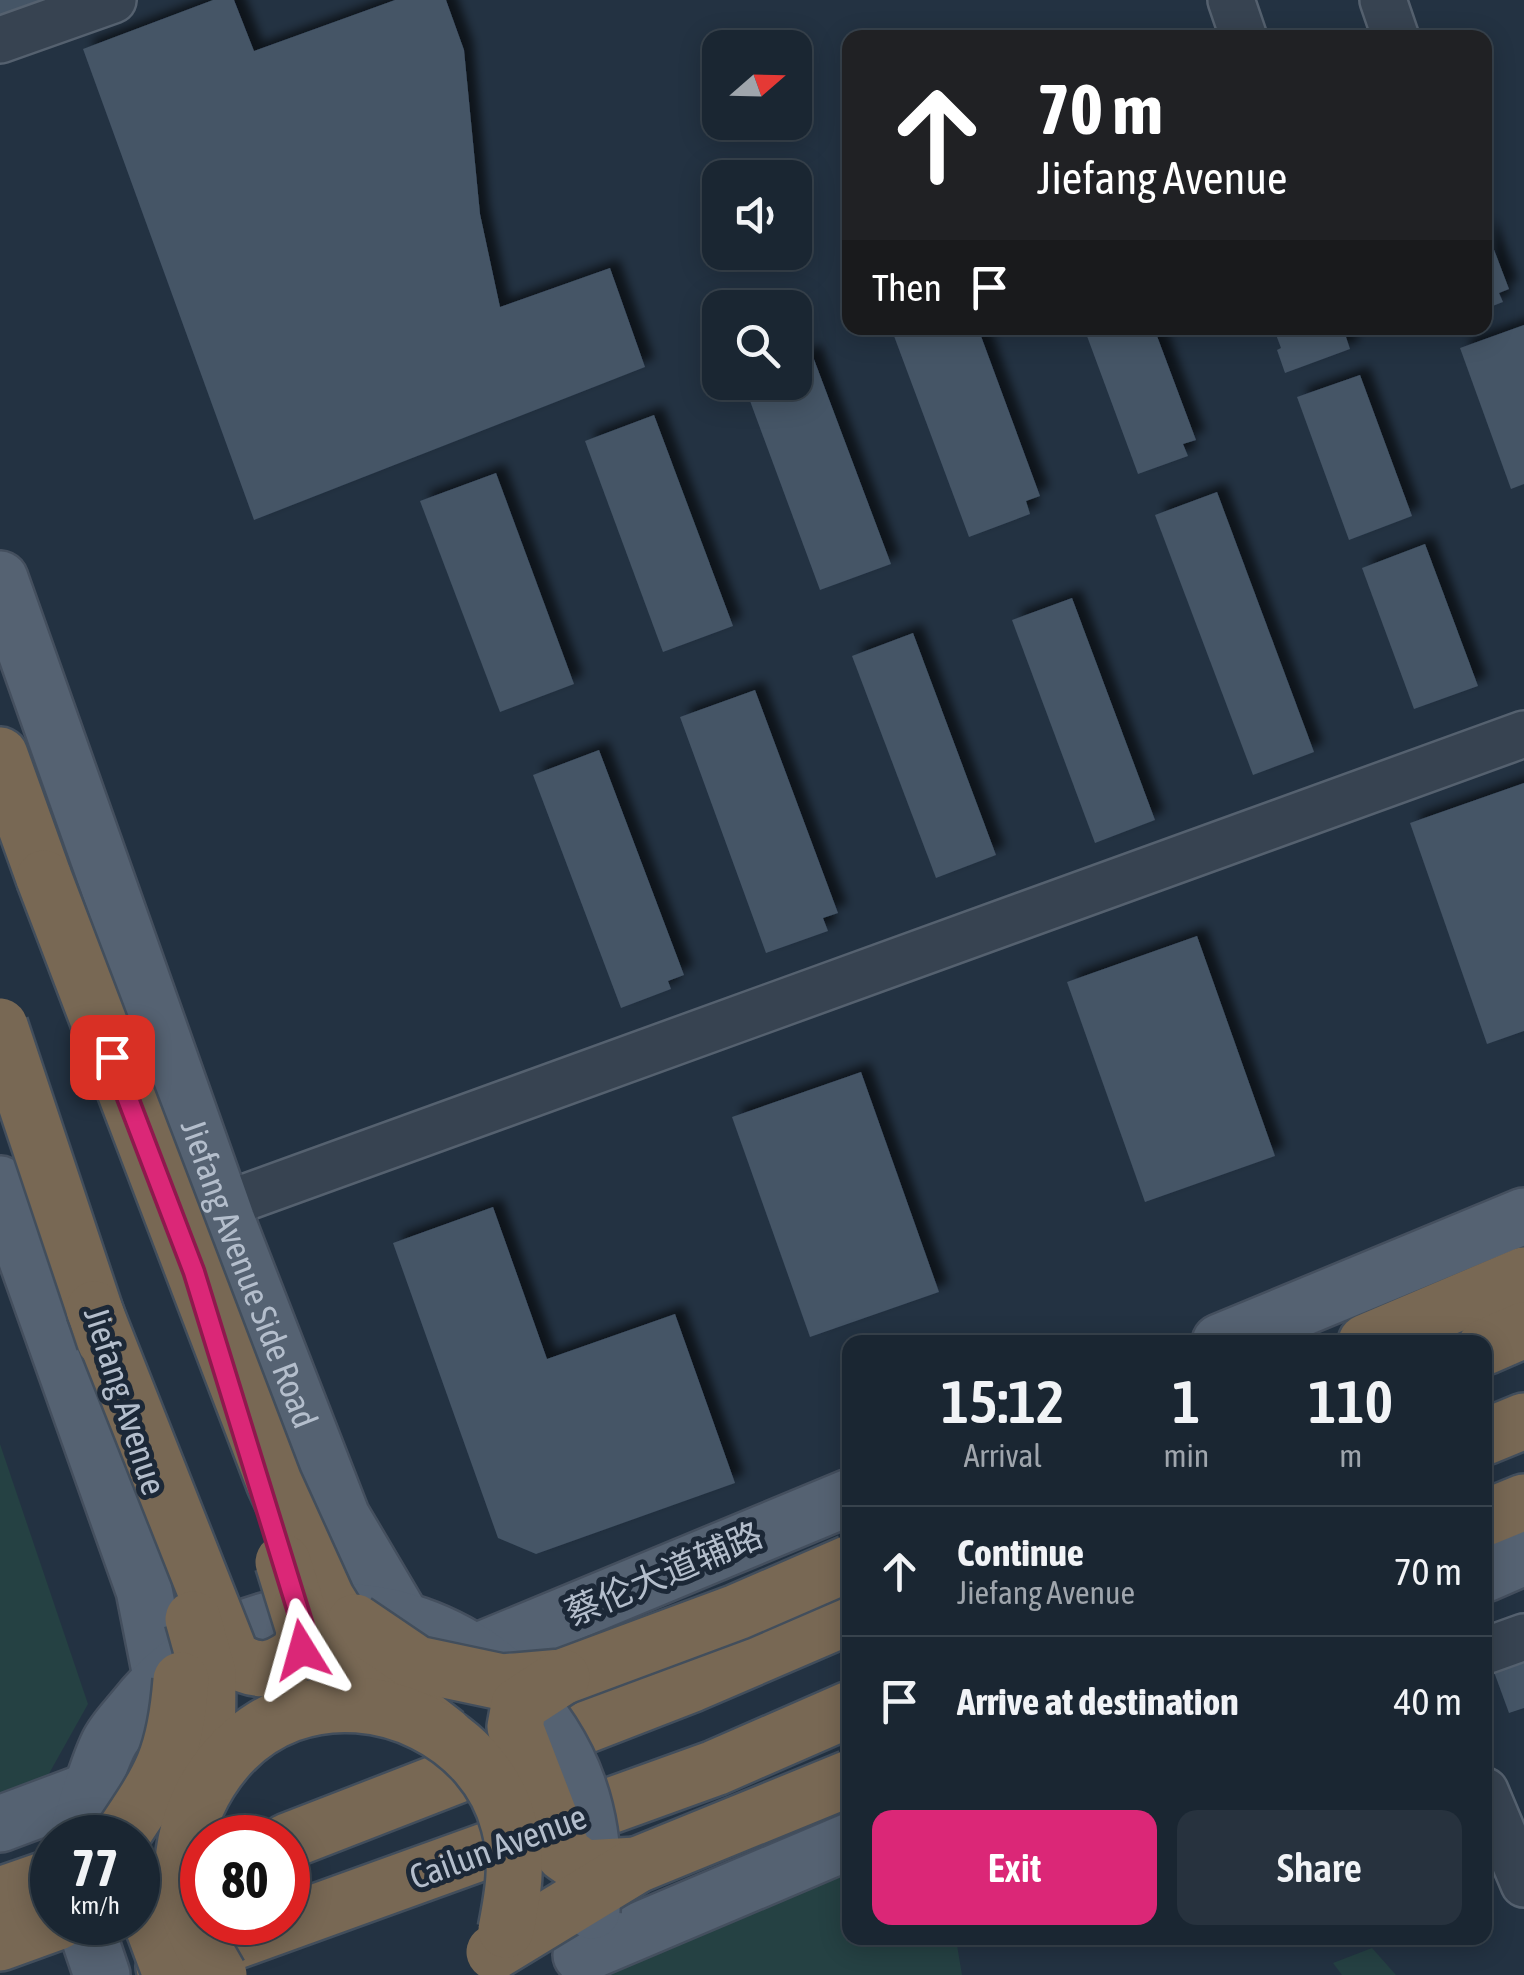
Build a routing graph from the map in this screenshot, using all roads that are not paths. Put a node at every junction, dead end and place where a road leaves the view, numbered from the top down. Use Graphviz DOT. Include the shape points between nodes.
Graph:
graph roads {
  1 [pos="113,0"];
  2 [pos="1231,0"];
  3 [pos="1382,0"];
  4 [pos="1241,30"];
  5 [pos="1393,30"];
  6 [pos="0,40"];
  7 [pos="0,579"];
  8 [pos="1524,734"];
  9 [pos="0,755"];
  10 [pos="0,1026"];
  11 [pos="0,1184"];
  12 [pos="222,1206"];
  13 [pos="1524,1216"];
  14 [pos="194,1272"];
  15 [pos="1524,1275"];
  16 [pos="94,1309"];
  17 [pos="1524,1330"];
  18 [pos="1237,1335"];
  19 [pos="1383,1335"];
  20 [pos="1492,1344"];
  21 [pos="1524,1421"];
  22 [pos="1492,1434"];
  23 [pos="842,1501"];
  24 [pos="1524,1502"];
  25 [pos="1492,1515"];
  26 [pos="1524,1557"];
  27 [pos="842,1566"];
  28 [pos="1492,1571"];
  29 [pos="187,1597"];
  30 [pos="326,1599"];
  31 [pos="401,1616"];
  32 [pos="842,1619"];
  33 [pos="1524,1637"];
  34 [pos="1492,1648"];
  35 [pos="517,1670"];
  36 [pos="161,1676"];
  37 [pos="842,1712"];
  38 [pos="446,1735"];
  39 [pos="842,1781"];
  40 [pos="207,1783"];
  41 [pos="1492,1808"];
  42 [pos="101,1815"];
  43 [pos="114,1815"];
  44 [pos="125,1815"];
  45 [pos="0,1824"];
  46 [pos="30,1824"];
  47 [pos="310,1832"];
  48 [pos="842,1845"];
  49 [pos="637,1865"];
  50 [pos="1524,1884"];
  51 [pos="30,1885"];
  52 [pos="0,1895"];
  53 [pos="30,1932"];
  54 [pos="0,1943"];
  55 [pos="92,1945"];
  56 [pos="160,1945"];
  57 [pos="581,1947"];
  58 [pos="500,1969"];
  59 [pos="102,1975"];
  60 [pos="142,1975"];
  61 [pos="171,1975"];
  62 [pos="220,1975"];
  1 -- 6 [label="street"];
  2 -- 4 [label="street"];
  3 -- 5 [label="street"];
  7 -- 12 [label="main road, Jiefang Avenue Side Road"];
  8 -- 12 [label="street"];
  9 -- 14 [label="highway, bridge"];
  10 -- 16 [label="highway, Jiefang Avenue, bridge"];
  11 -- 36 [label="main road" via="144,1590"];
  12 -- 31 [label="main road, Jiefang Avenue Side Road" via="342,1517"];
  13 -- 18 [label="main road"];
  14 -- 16 [label="highway, bridge" via="304,1630 302,1650 278,1669 251,1670 232,1658"];
  14 -- 30 [label="highway, bridge"];
  15 -- 19 [label="highway"];
  16 -- 29 [label="highway, Jiefang Avenue, bridge"];
  17 -- 20 [label="highway"];
  21 -- 22 [label="highway"];
  23 -- 35 [label="main road, 蔡伦大道辅路"];
  24 -- 25 [label="highway"];
  26 -- 28 [label="main road"];
  27 -- 35 [label="highway, bridge" via="737,1612"];
  29 -- 40 [label="highway, Jiefang Avenue, bridge" via="208,1673"];
  29 -- 43 [label="highway, bridge" via="176,1737 155,1786"];
  30 -- 35 [label="highway, bridge" via="416,1664 502,1682"];
  30 -- 38 [label="highway, bridge" via="378,1682"];
  31 -- 35 [label="main road"];
  31 -- 36 [label="main road" via="315,1609 249,1625"];
  32 -- 47 [label="highway"];
  33 -- 34 [label="street"];
  35 -- 49 [label="highway, bridge" via="516,1727 564,1854 584,1868"];
  35 -- 57 [label="main road, bridge" via="582,1786 596,1870"];
  36 -- 42 [label="main road" via="108,1744"];
  37 -- 60 [label="highway, Cailun Avenue" via="715,1768"];
  38 -- 40 [label="highway, bridge" via="398,1710 343,1704 290,1714 242,1742"];
  38 -- 58 [label="highway, bridge" via="485,1773 509,1822 517,1877"];
  39 -- 49 [label="highway, bridge"];
  40 -- 44 [label="highway"];
  40 -- 62 [label="highway, bridge" via="187,1834 183,1884 194,1933"];
  41 -- 50 [label="street"];
  45 -- 46 [label="main road"];
  48 -- 57 [label="main road"];
  49 -- 58 [label="highway, bridge"];
  51 -- 52 [label="highway"];
  53 -- 54 [label="highway"];
  55 -- 59 [label="main road"];
  56 -- 61 [label="highway, bridge"];
}
